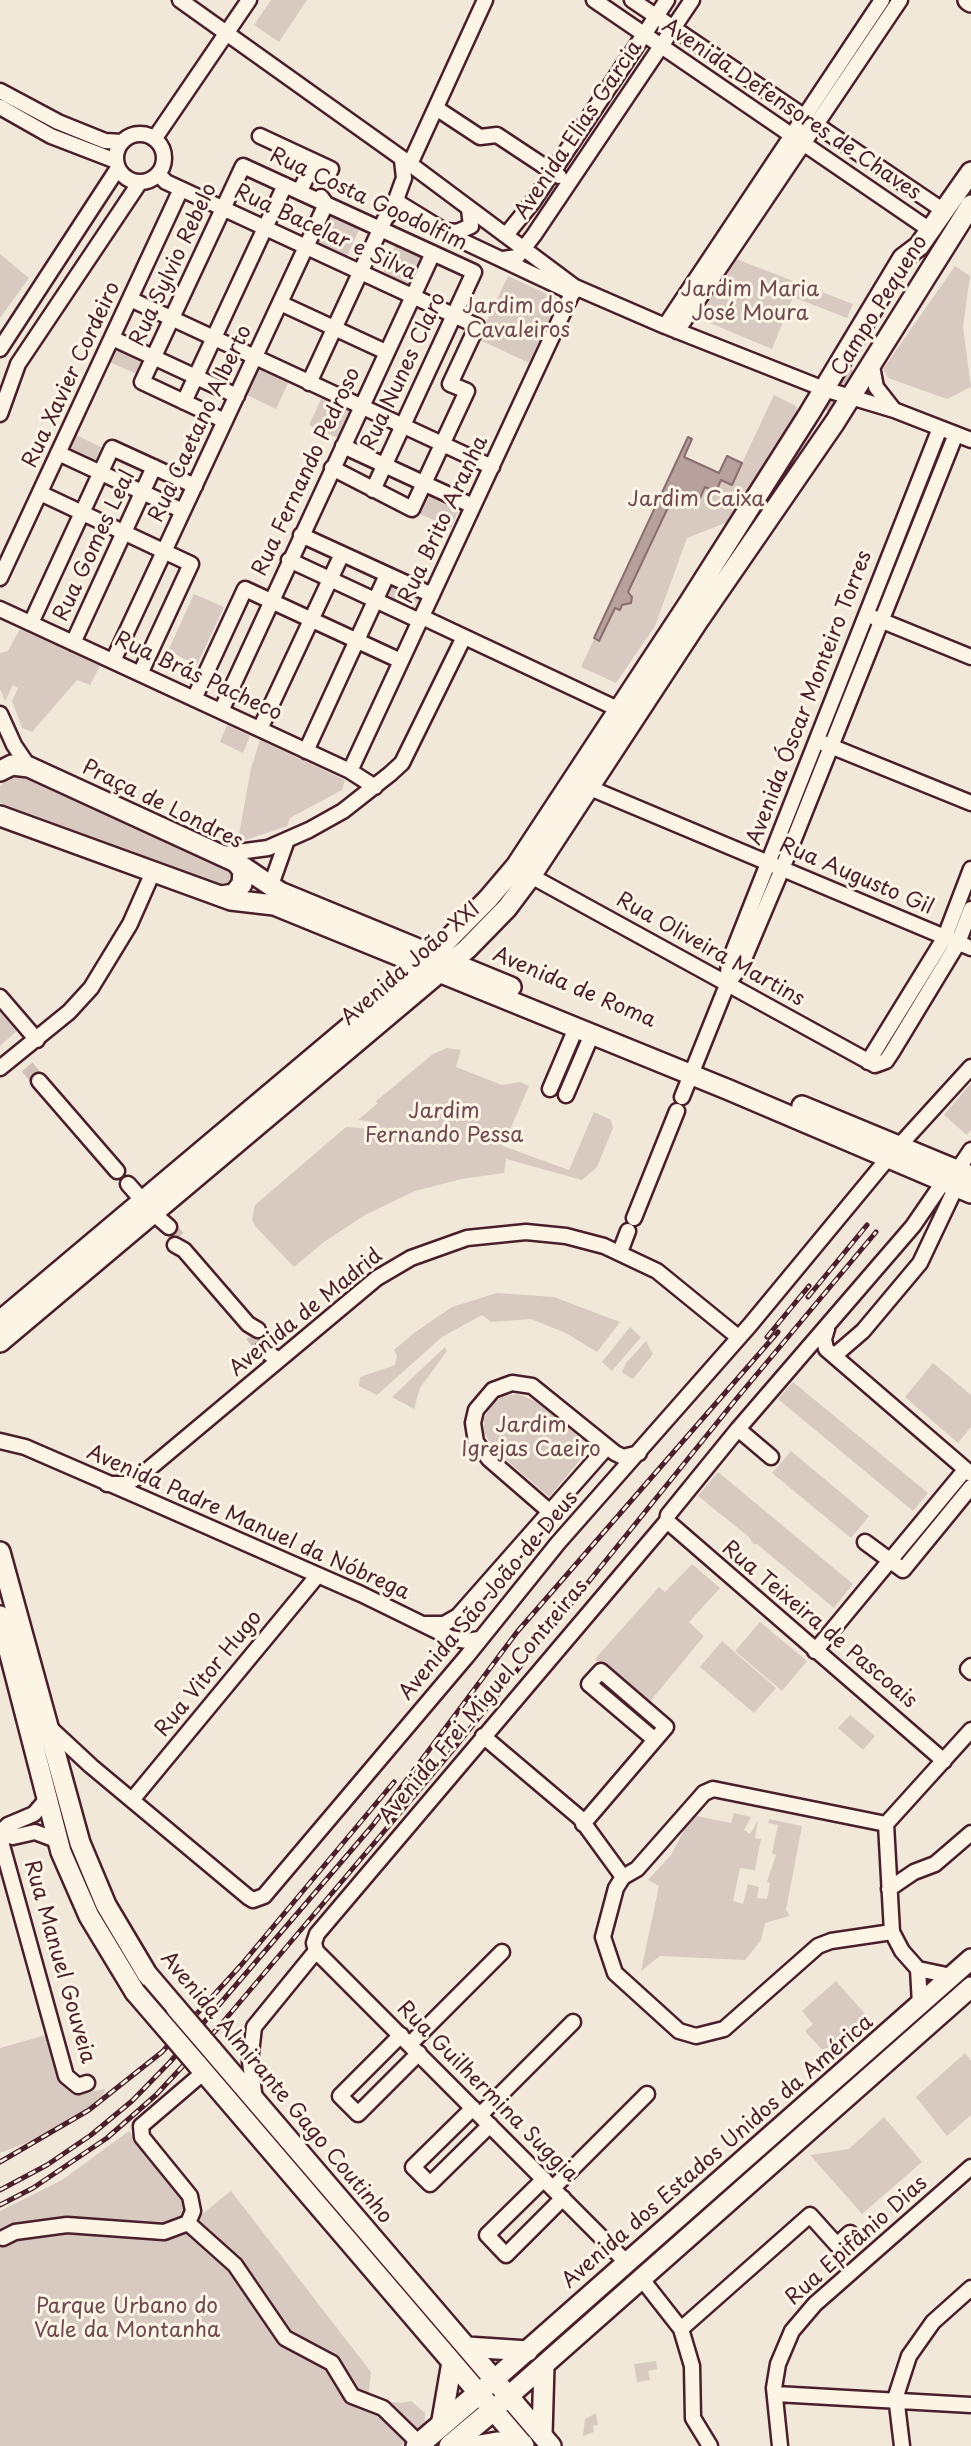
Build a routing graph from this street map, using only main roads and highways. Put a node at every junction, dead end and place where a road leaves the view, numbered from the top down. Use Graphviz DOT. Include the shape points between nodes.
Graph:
graph roads {
  1 [pos="971,172"];
  2 [pos="971,205"];
  3 [pos="952,216"];
  4 [pos="925,238"];
  5 [pos="947,242"];
  6 [pos="850,368"];
  7 [pos="824,389"];
  8 [pos="847,398"];
  9 [pos="751,526"];
  10 [pos="689,603"];
  11 [pos="698,621"];
  12 [pos="0,752"];
  13 [pos="29,767"];
  14 [pos="0,771"];
  15 [pos="0,816"];
  16 [pos="227,858"];
  17 [pos="524,871"];
  18 [pos="221,896"];
  19 [pos="389,951"];
  20 [pos="437,963"];
  21 [pos="396,987"];
  22 [pos="960,1182"];
  23 [pos="157,1218"];
  24 [pos="0,1321"];
  25 [pos="0,1342"];
  26 [pos="0,1552"];
  27 [pos="0,1616"];
  28 [pos="6,1656"];
  29 [pos="56,1762"];
  30 [pos="44,1791"];
  31 [pos="971,1959"];
  32 [pos="971,1987"];
  33 [pos="212,2050"];
  34 [pos="195,2062"];
  35 [pos="627,2263"];
  36 [pos="641,2278"];
  37 [pos="467,2347"];
  38 [pos="528,2351"];
  39 [pos="453,2362"];
  40 [pos="544,2365"];
  41 [pos="487,2386"];
  42 [pos="501,2403"];
  43 [pos="441,2426"];
  44 [pos="474,2436"];
  45 [pos="547,2440"];
  46 [pos="419,2445"];
  47 [pos="523,2445"];
  48 [pos="450,2446"];
  49 [pos="462,2446"];
  1 -- 3 [label="main road, Campo Pequeno"];
  2 -- 3 [label="main road, Campo Pequeno"];
  3 -- 4 [label="main road, Campo Pequeno"];
  3 -- 5 [label="main road, Campo Pequeno"];
  4 -- 5 [label="main road"];
  4 -- 6 [label="main road"];
  4 -- 7 [label="main road, Campo Pequeno" via="903,258"];
  5 -- 8 [label="main road, Campo Pequeno"];
  7 -- 10 [label="main road, Avenida João XXI"];
  8 -- 9 [label="main road" via="826,416"];
  8 -- 11 [label="main road, Avenida João XXI"];
  10 -- 11 [label="main road"];
  10 -- 17 [label="main road, Avenida João XXI" via="568,788"];
  11 -- 17 [label="main road, Avenida João XXI" via="590,788"];
  12 -- 13 [label="main road, Praça de Londres"];
  13 -- 14 [label="main road" via="12,765"];
  13 -- 16 [label="main road, Praça de Londres"];
  15 -- 18 [label="main road"];
  16 -- 18 [label="main road, Praça de Londres" via="243,871 242,884 233,894"];
  16 -- 20 [label="main road, Avenida de Roma" via="271,886"];
  17 -- 20 [label="main road, Avenida João XXI" via="467,922"];
  18 -- 19 [label="main road, Avenida de Roma" via="274,905"];
  19 -- 20 [label="main road, Avenida de Roma"];
  19 -- 21 [label="main road"];
  20 -- 21 [label="main road, Avenida João XXI"];
  20 -- 22 [label="main road, Avenida de Roma"];
  20 -- 23 [label="main road, Avenida João XXI"];
  21 -- 23 [label="main road, Avenida João XXI"];
  23 -- 24 [label="main road, Avenida João XXI"];
  23 -- 25 [label="main road, Avenida João XXI"];
  26 -- 29 [label="main road, Avenida Almirante Gago Coutinho"];
  27 -- 28 [label="main road, Avenida Almirante Gago Coutinho"];
  28 -- 30 [label="main road, Avenida Almirante Gago Coutinho"];
  29 -- 30 [label="main road" via="44,1772"];
  29 -- 33 [label="main road, Avenida Almirante Gago Coutinho, bridge" via="80,1843 106,1905 147,1974"];
  30 -- 34 [label="main road, Avenida Almirante Gago Coutinho, bridge" via="89,1916 135,1992"];
  31 -- 35 [label="main road, Avenida dos Estados Unidos da América"];
  32 -- 36 [label="main road, Avenida dos Estados Unidos da América"];
  33 -- 34 [label="main road, bridge"];
  33 -- 34 [label="main road"];
  33 -- 37 [label="main road, Avenida Almirante Gago Coutinho"];
  34 -- 39 [label="main road, Avenida Almirante Gago Coutinho"];
  35 -- 36 [label="main road"];
  35 -- 38 [label="main road, Avenida dos Estados Unidos da América"];
  36 -- 40 [label="main road, Avenida dos Estados Unidos da América"];
  37 -- 38 [label="main road"];
  37 -- 41 [label="main road, Avenida Almirante Gago Coutinho"];
  38 -- 41 [label="main road, Avenida dos Estados Unidos da América"];
  39 -- 41 [label="main road, Avenida Almirante Gago Coutinho"];
  39 -- 43 [label="main road"];
  40 -- 42 [label="main road, Avenida dos Estados Unidos da América"];
  40 -- 45 [label="main road"];
  41 -- 42 [label="main road, Avenida Almirante Gago Coutinho"];
  41 -- 43 [label="highway"];
  42 -- 44 [label="highway"];
  42 -- 45 [label="main road, Avenida Almirante Gago Coutinho"];
  42 -- 47 [label="main road, Avenida Almirante Gago Coutinho"];
  43 -- 46 [label="highway"];
  44 -- 47 [label="main road"];
  44 -- 48 [label="highway"];
  44 -- 49 [label="highway"];
}
